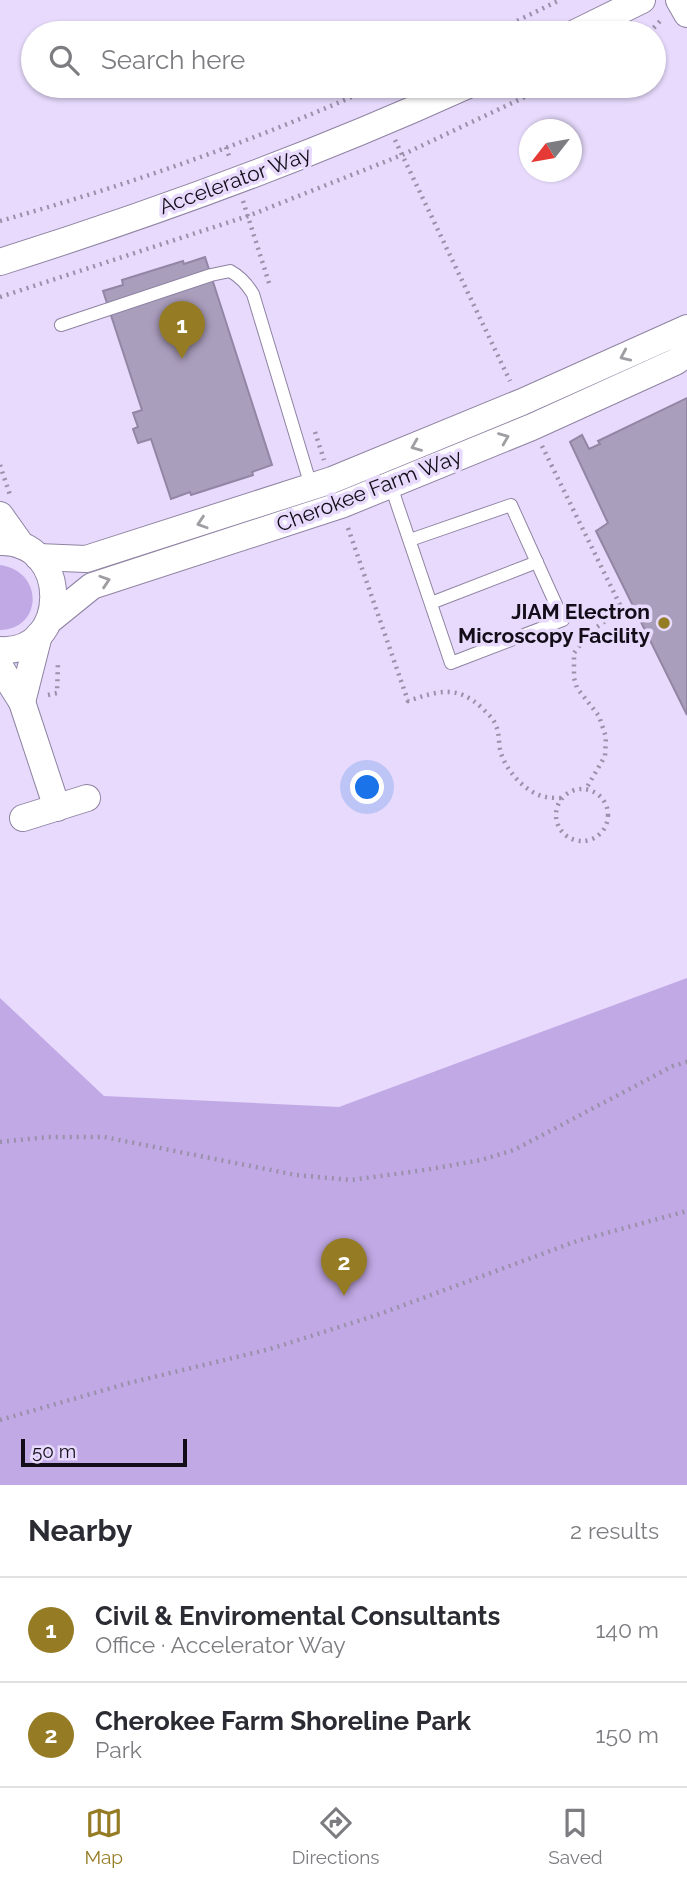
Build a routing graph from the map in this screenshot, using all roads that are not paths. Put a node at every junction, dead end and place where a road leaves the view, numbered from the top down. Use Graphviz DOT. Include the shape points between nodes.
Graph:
graph roads {
  1 [pos="642,0"];
  2 [pos="679,0"];
  3 [pos="687,15"];
  4 [pos="599,21"];
  5 [pos="439,98"];
  6 [pos="0,262"];
  7 [pos="61,326"];
  8 [pos="687,328"];
  9 [pos="687,354"];
  10 [pos="321,483"];
  11 [pos="391,485"];
  12 [pos="0,515"];
  13 [pos="410,540"];
  14 [pos="20,548"];
  15 [pos="537,562"];
  16 [pos="431,603"];
  17 [pos="44,628"];
  18 [pos="0,650"];
  19 [pos="0,667"];
  20 [pos="22,702"];
  21 [pos="88,798"];
  22 [pos="57,808"];
  23 [pos="23,818"];
  1 -- 4 [label="street"];
  2 -- 3 [label="street"];
  5 -- 6 [label="street, Accelerator Way" via="236,182"];
  7 -- 10 [label="lane" via="211,275 236,274 253,294"];
  8 -- 10 [label="street, Cherokee Farm Way, one-way" via="522,402"];
  11 -- 9 [label="street, Cherokee Farm Way, one-way" via="537,436"];
  10 -- 14 [label="street, Cherokee Farm Way, one-way" via="86,559"];
  11 -- 13 [label="lane"];
  17 -- 11 [label="street, Cherokee Farm Way, one-way" via="92,586"];
  12 -- 14 [label="street"];
  13 -- 15 [label="lane" via="510,505"];
  13 -- 16 [label="lane"];
  14 -- 17 [label="street" via="48,570 54,586 55,603"];
  15 -- 16 [label="lane"];
  15 -- 16 [label="lane" via="564,620 451,663"];
  17 -- 18 [label="street, Cherokee Farm Way" via="24,646"];
  17 -- 20 [label="street"];
  19 -- 20 [label="street"];
  20 -- 22 [label="street"];
  21 -- 22 [label="street"];
  22 -- 23 [label="street"];
}
